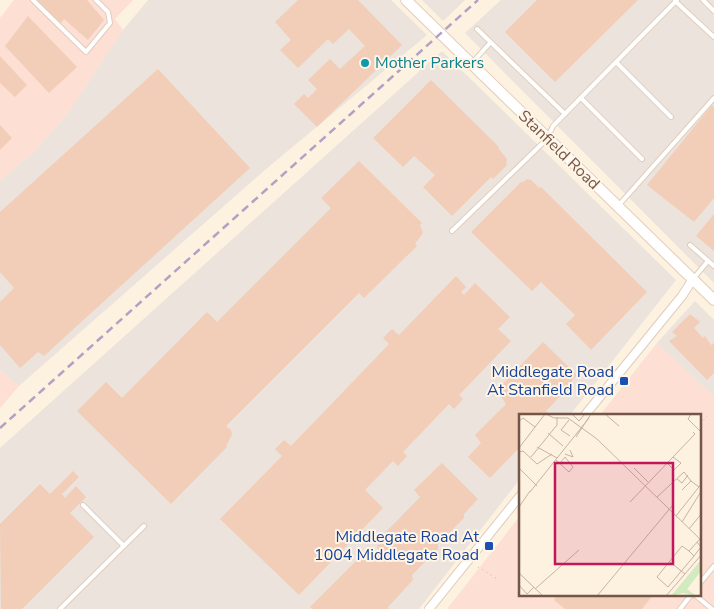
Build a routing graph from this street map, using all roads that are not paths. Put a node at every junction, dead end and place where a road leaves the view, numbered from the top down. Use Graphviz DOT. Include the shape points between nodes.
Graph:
graph roads {
  1 [pos="33,0"];
  2 [pos="96,0"];
  3 [pos="406,0"];
  4 [pos="703,0"];
  5 [pos="676,1"];
  6 [pos="714,10"];
  7 [pos="477,29"];
  8 [pos="714,37"];
  9 [pos="490,43"];
  10 [pos="616,62"];
  11 [pos="471,64"];
  12 [pos="581,98"];
  13 [pos="714,98"];
  14 [pos="565,114"];
  15 [pos="670,117"];
  16 [pos="547,139"];
  17 [pos="642,159"];
  18 [pos="618,207"];
  19 [pos="452,232"];
  20 [pos="690,245"];
  21 [pos="708,261"];
  22 [pos="714,266"];
  23 [pos="693,279"];
  24 [pos="714,300"];
  25 [pos="586,414"];
  26 [pos="519,497"];
  27 [pos="83,505"];
  28 [pos="144,526"];
  29 [pos="124,546"];
  30 [pos="714,566"];
  31 [pos="702,581"];
  32 [pos="690,596"];
  33 [pos="696,596"];
  34 [pos="60,609"];
  35 [pos="429,609"];
  36 [pos="680,609"];
  37 [pos="712,609"];
  1 -- 2 [label="lane" via="86,52 110,23 108,12"];
  3 -- 11 [label="street, Stanfield Road"];
  4 -- 6 [label="lane"];
  5 -- 8 [label="lane"];
  5 -- 10 [label="lane"];
  7 -- 9 [label="lane"];
  9 -- 11 [label="lane"];
  9 -- 14 [label="lane"];
  10 -- 12 [label="lane"];
  10 -- 15 [label="lane"];
  11 -- 16 [label="street, Stanfield Road"];
  12 -- 14 [label="lane"];
  12 -- 17 [label="lane"];
  13 -- 18 [label="lane"];
  14 -- 16 [label="lane" via="553,126"];
  16 -- 18 [label="street, Stanfield Road"];
  16 -- 19 [label="lane"];
  18 -- 23 [label="street, Stanfield Road"];
  20 -- 21 [label="lane"];
  21 -- 22 [label="lane"];
  21 -- 23 [label="lane"];
  23 -- 24 [label="street, Stanfield Road"];
  23 -- 25 [label="street"];
  26 -- 35 [label="street"];
  27 -- 29 [label="lane"];
  28 -- 29 [label="lane"];
  29 -- 34 [label="lane"];
  30 -- 31 [label="lane"];
  32 -- 36 [label="lane"];
  33 -- 37 [label="lane"];
}
